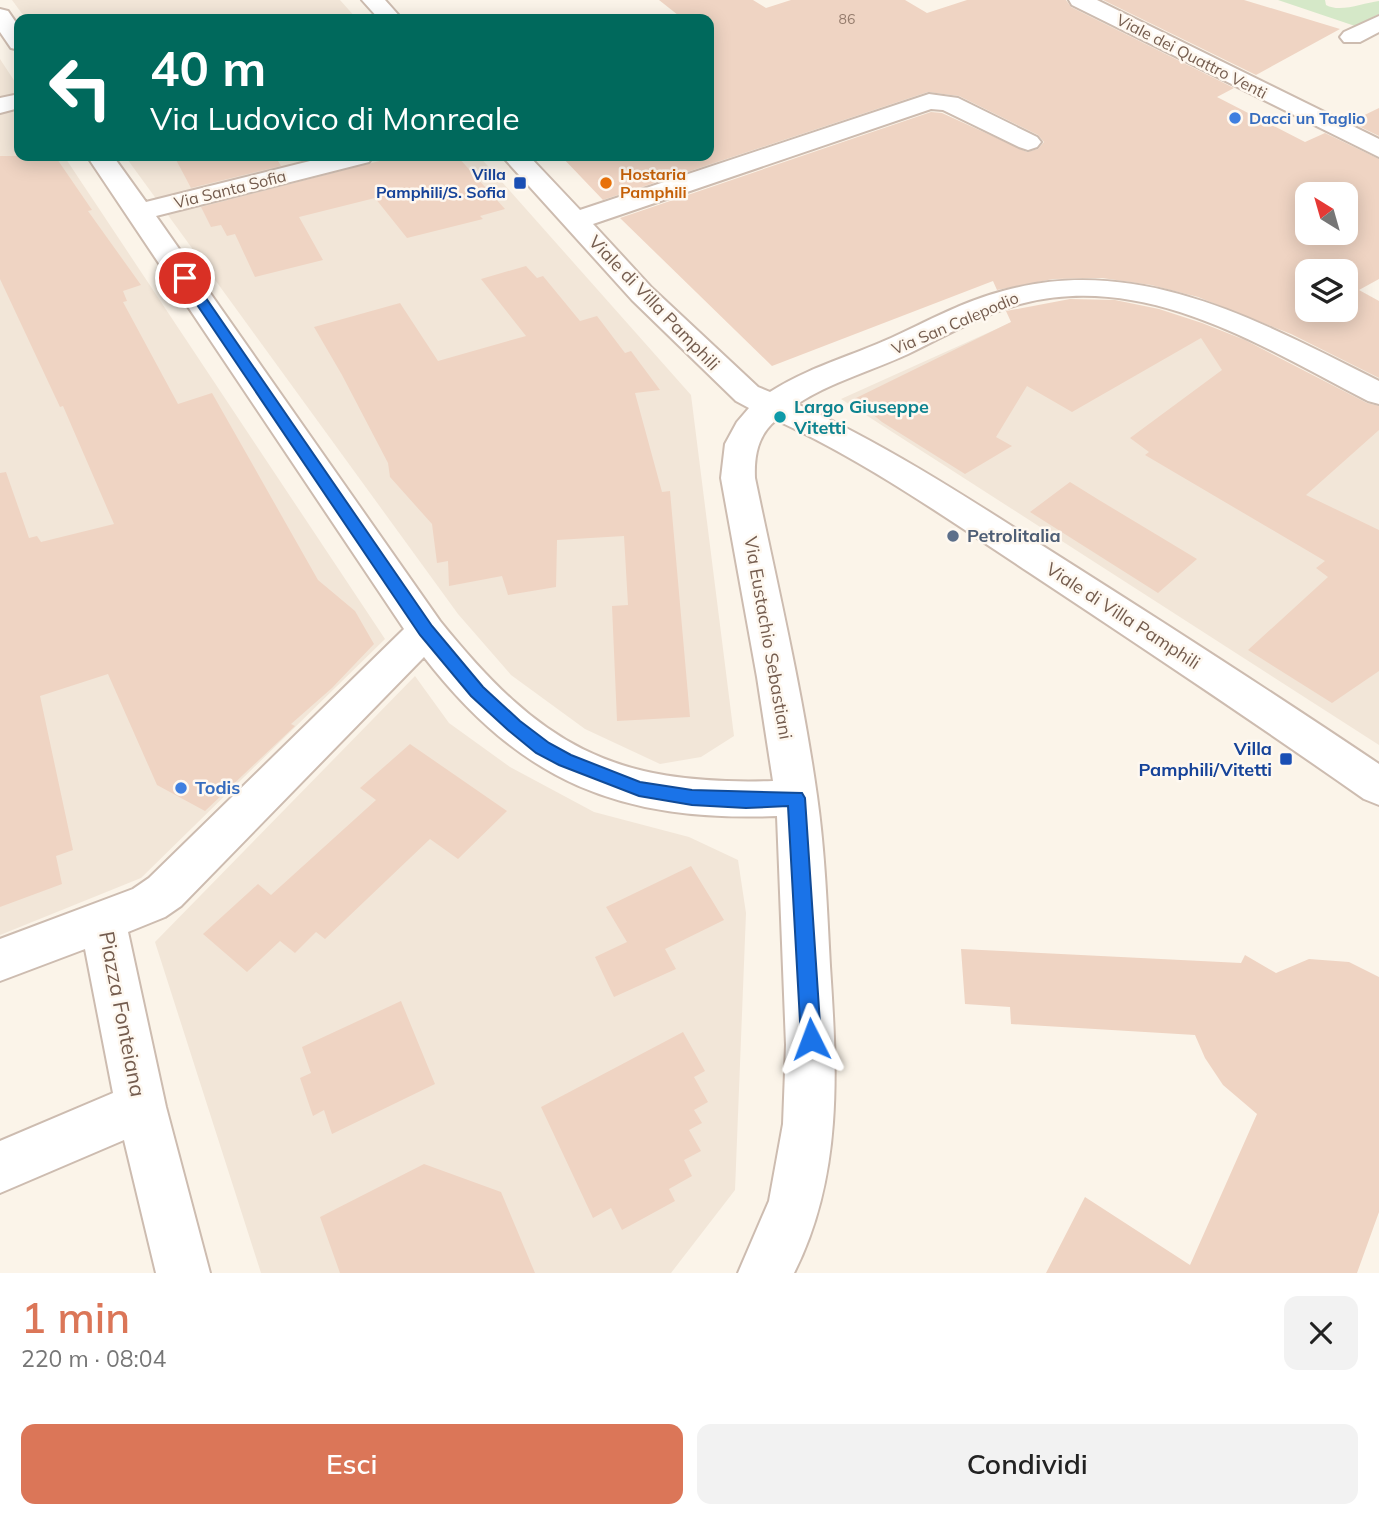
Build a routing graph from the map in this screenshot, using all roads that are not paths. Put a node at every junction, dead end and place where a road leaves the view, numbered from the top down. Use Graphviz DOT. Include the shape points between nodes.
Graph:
graph roads {
  1 [pos="373,0"];
  2 [pos="1080,0"];
  3 [pos="386,14"];
  4 [pos="0,16"];
  5 [pos="1379,23"];
  6 [pos="14,36"];
  7 [pos="1352,37"];
  8 [pos="1028,142"];
  9 [pos="1379,149"];
  10 [pos="104,161"];
  11 [pos="340,161"];
  12 [pos="520,161"];
  13 [pos="140,212"];
  14 [pos="576,221"];
  15 [pos="1379,394"];
  16 [pos="772,406"];
  17 [pos="426,631"];
  18 [pos="1379,787"];
  19 [pos="796,798"];
  20 [pos="103,920"];
  21 [pos="0,960"];
  22 [pos="141,1107"];
  23 [pos="0,1167"];
  24 [pos="183,1273"];
  25 [pos="765,1273"];
  1 -- 3 [label="street"];
  2 -- 9 [label="street, Viale dei Quattro Venti"];
  4 -- 6 [label="street"];
  5 -- 7 [label="street"];
  8 -- 14 [label="street" via="949,103 929,100"];
  10 -- 13 [label="street"];
  11 -- 13 [label="street, Via Santa Sofia"];
  12 -- 14 [label="street, Viale di Villa Pamphili"];
  13 -- 17 [label="street"];
  14 -- 16 [label="street, Viale di Villa Pamphili" via="715,366 747,394"];
  15 -- 16 [label="street, Via San Calepodio" via="1206,312 1149,295 1095,289 1017,296"];
  16 -- 18 [label="street, Viale di Villa Pamphili" via="839,437 962,512"];
  16 -- 19 [label="street, Via Eustachio Sebastiani" via="752,425 737,463"];
  17 -- 19 [label="street" via="496,710 542,748 586,770 666,794 746,800"];
  17 -- 20 [label="street" via="165,892"];
  19 -- 25 [label="street, Via Eustachio Sebastiani" via="812,1079 797,1195"];
  20 -- 21 [label="street, Piazza Fonteiana"];
  20 -- 22 [label="street, Piazza Fonteiana"];
  22 -- 23 [label="street, Piazza Fonteiana"];
  22 -- 24 [label="street"];
}
